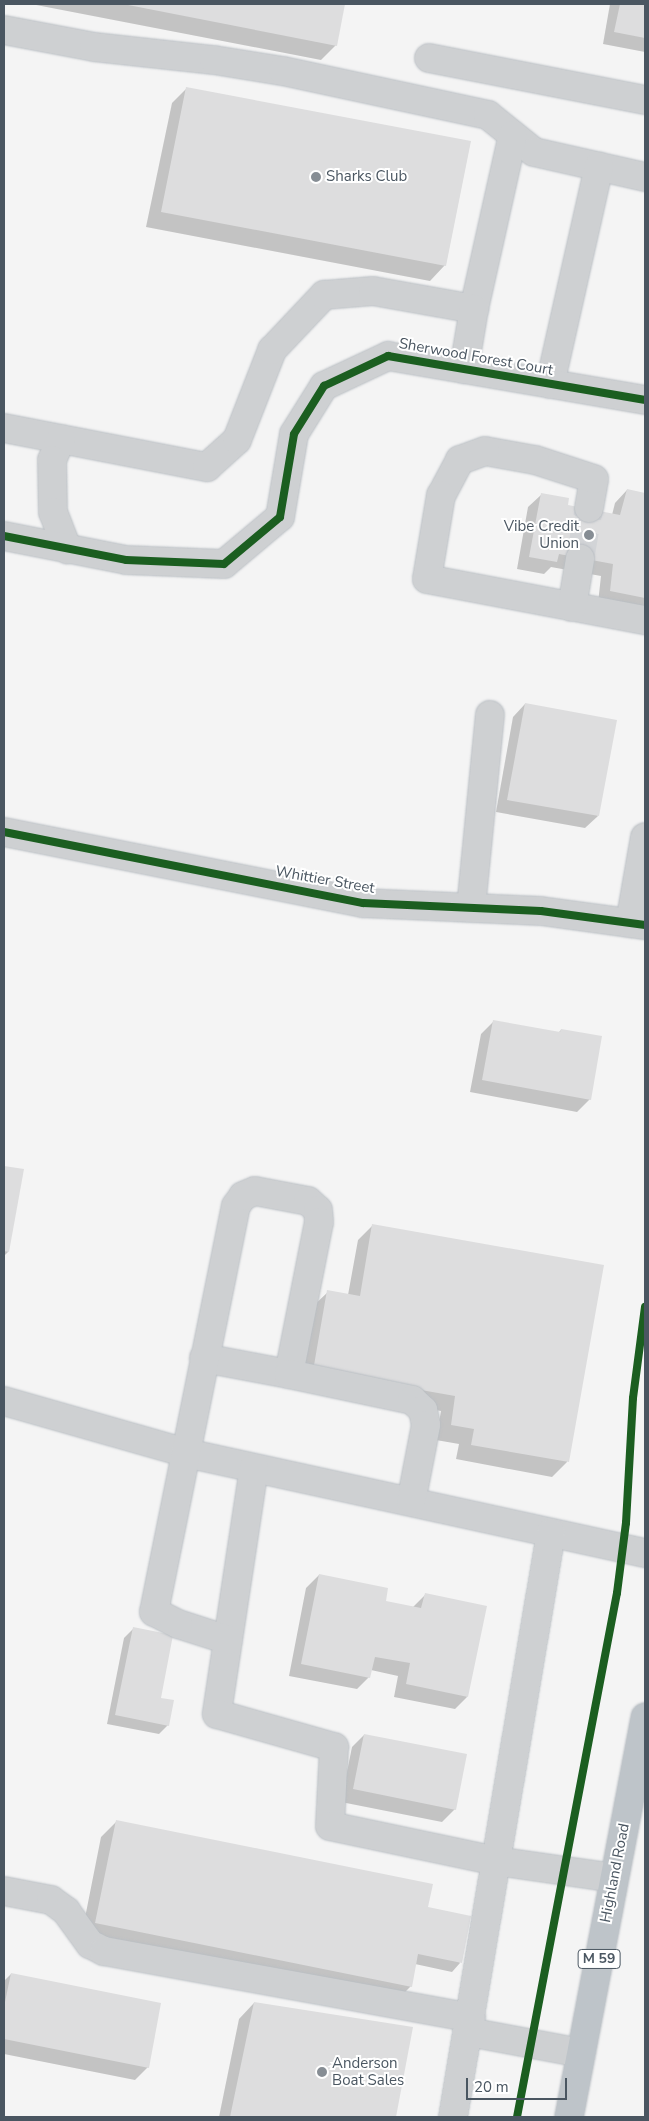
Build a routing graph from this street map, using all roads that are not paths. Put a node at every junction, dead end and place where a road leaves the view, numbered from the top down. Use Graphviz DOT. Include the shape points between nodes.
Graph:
graph roads {
  1 [pos="4,30"];
  2 [pos="429,58"];
  3 [pos="645,100"];
  4 [pos="512,135"];
  5 [pos="599,166"];
  6 [pos="645,176"];
  7 [pos="474,309"];
  8 [pos="464,369"];
  9 [pos="550,384"];
  10 [pos="645,400"];
  11 [pos="4,428"];
  12 [pos="61,439"];
  13 [pos="589,508"];
  14 [pos="4,536"];
  15 [pos="67,549"];
  16 [pos="580,559"];
  17 [pos="572,607"];
  18 [pos="645,620"];
  19 [pos="490,715"];
  20 [pos="4,832"];
  21 [pos="645,838"];
  22 [pos="471,908"];
  23 [pos="638,924"];
  24 [pos="204,1358"];
  25 [pos="290,1374"];
  26 [pos="4,1401"];
  27 [pos="186,1453"];
  28 [pos="254,1468"];
  29 [pos="411,1502"];
  30 [pos="551,1533"];
  31 [pos="645,1553"];
  32 [pos="228,1640"];
  33 [pos="645,1717"];
  34 [pos="496,1861"];
  35 [pos="614,1878"];
  36 [pos="4,1891"];
  37 [pos="470,2025"];
  38 [pos="581,2053"];
  39 [pos="453,2117"];
  40 [pos="569,2117"];
  1 -- 4 [label="street" via="94,47 273,69 390,93 488,115"];
  2 -- 3 [label="street"];
  4 -- 5 [label="street" via="534,152"];
  4 -- 7 [label="street"];
  5 -- 6 [label="street"];
  5 -- 9 [label="street"];
  7 -- 8 [label="street"];
  7 -- 12 [label="street" via="373,291 324,295 272,350 237,440 207,467"];
  8 -- 9 [label="street, Sherwood Forest Court"];
  8 -- 15 [label="street, Sherwood Forest Court" via="388,356 324,386 294,434 280,517 224,564 126,560"];
  9 -- 10 [label="street, Sherwood Forest Court"];
  11 -- 12 [label="street"];
  12 -- 15 [label="street" via="52,460 53,512"];
  13 -- 17 [label="street" via="594,479 535,460 485,451 460,460 442,495 427,579"];
  14 -- 15 [label="street, Sherwood Forest Court"];
  16 -- 17 [label="street"];
  17 -- 18 [label="street"];
  19 -- 22 [label="street"];
  20 -- 22 [label="street, Whittier Street" via="363,903"];
  21 -- 23 [label="street"];
  22 -- 23 [label="street, Whittier Street" via="541,911"];
  24 -- 25 [label="street"];
  24 -- 25 [label="street" via="236,1206 243,1196 255,1192 308,1201 318,1210 319,1222"];
  24 -- 27 [label="street"];
  25 -- 29 [label="street" via="412,1400 423,1410 426,1425"];
  26 -- 27 [label="street"];
  27 -- 28 [label="street"];
  27 -- 32 [label="street" via="154,1612 178,1624"];
  28 -- 29 [label="street"];
  28 -- 32 [label="street"];
  29 -- 30 [label="street"];
  30 -- 31 [label="street"];
  30 -- 34 [label="street"];
  32 -- 34 [label="street" via="217,1714 334,1747 330,1826"];
  33 -- 35 [label="highway, Highland Road / M 59"];
  34 -- 35 [label="street"];
  34 -- 37 [label="street"];
  35 -- 38 [label="highway, Highland Road / M 59"];
  36 -- 37 [label="street" via="51,1900 66,1910 90,1944 104,1951"];
  37 -- 38 [label="street"];
  37 -- 39 [label="street"];
  38 -- 40 [label="highway, Highland Road / M 59"];
}
